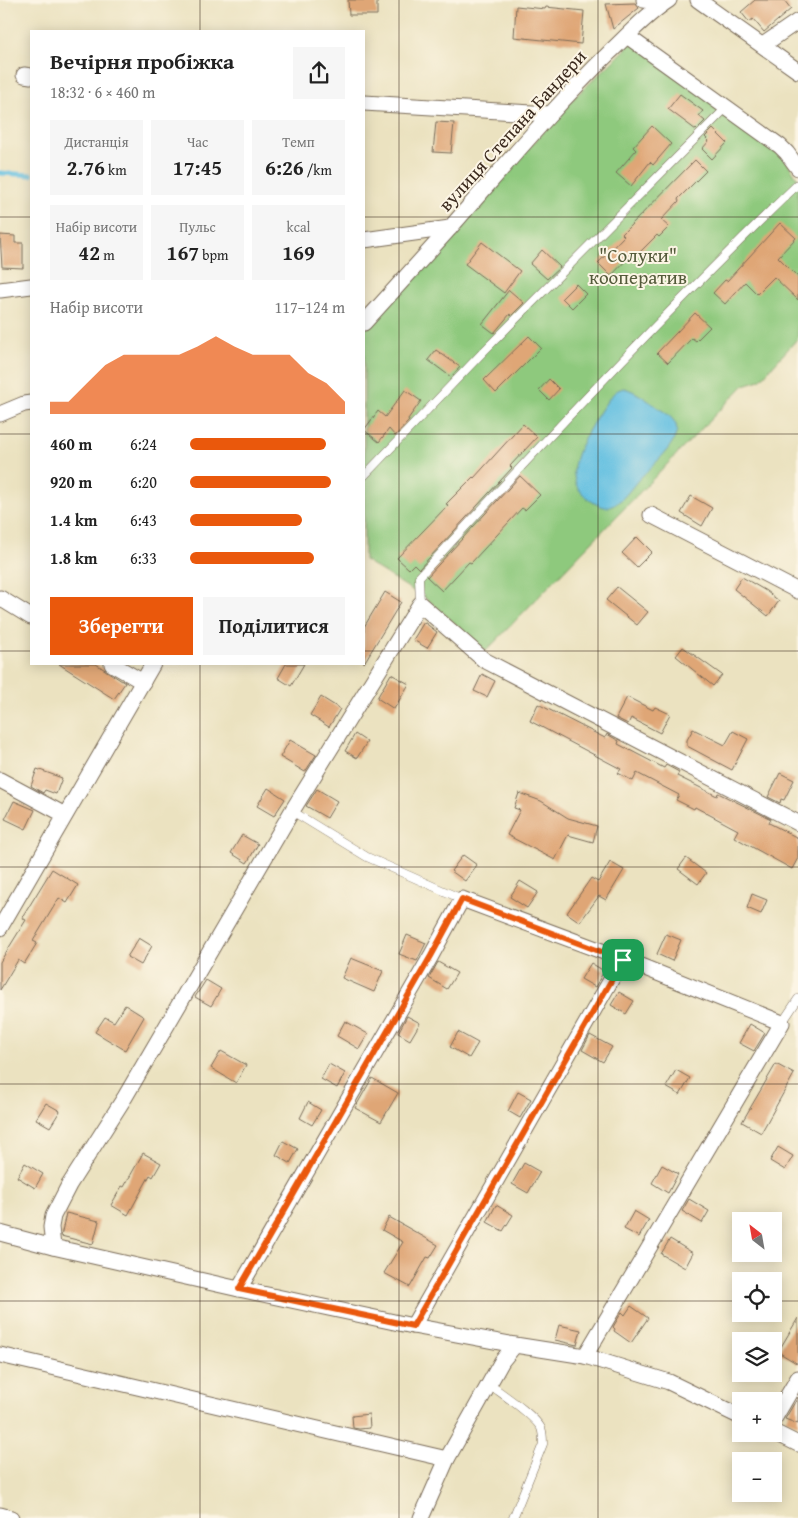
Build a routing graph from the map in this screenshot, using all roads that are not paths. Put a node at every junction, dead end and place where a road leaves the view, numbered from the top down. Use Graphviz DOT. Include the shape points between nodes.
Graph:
graph roads {
  1 [pos="644,0"];
  2 [pos="698,0"];
  3 [pos="666,2"];
  4 [pos="798,21"];
  5 [pos="627,36"];
  6 [pos="763,46"];
  7 [pos="798,71"];
  8 [pos="365,104"];
  9 [pos="726,108"];
  10 [pos="550,114"];
  11 [pos="798,168"];
  12 [pos="798,184"];
  13 [pos="450,228"];
  14 [pos="365,240"];
  15 [pos="30,286"];
  16 [pos="0,290"];
  17 [pos="365,322"];
  18 [pos="30,403"];
  19 [pos="0,414"];
  20 [pos="365,475"];
  21 [pos="651,515"];
  22 [pos="798,591"];
  23 [pos="0,598"];
  24 [pos="420,604"];
  25 [pos="30,616"];
  26 [pos="114,665"];
  27 [pos="152,665"];
  28 [pos="143,682"];
  29 [pos="0,780"];
  30 [pos="292,811"];
  31 [pos="65,815"];
  32 [pos="798,823"];
  33 [pos="462,899"];
  34 [pos="0,928"];
  35 [pos="623,960"];
  36 [pos="798,999"];
  37 [pos="782,1023"];
  38 [pos="0,1233"];
  39 [pos="53,1247"];
  40 [pos="239,1289"];
  41 [pos="413,1326"];
  42 [pos="514,1345"];
  43 [pos="0,1355"];
  44 [pos="585,1356"];
  45 [pos="798,1378"];
  46 [pos="489,1384"];
  47 [pos="782,1405"];
  48 [pos="732,1412"];
  49 [pos="782,1436"];
  50 [pos="798,1444"];
  51 [pos="447,1459"];
  52 [pos="0,1515"];
  53 [pos="11,1518"];
  54 [pos="421,1518"];
  55 [pos="513,1518"];
  1 -- 3 [label="street"];
  2 -- 6 [label="street"];
  3 -- 5 [label="street, вулиця Степана Бандери"];
  4 -- 6 [label="street"];
  5 -- 9 [label="street"];
  5 -- 10 [label="street, вулиця Степана Бандери"];
  6 -- 7 [label="street"];
  8 -- 10 [label="street"];
  9 -- 11 [label="street" via="780,146"];
  9 -- 20 [label="lane" via="484,350"];
  10 -- 13 [label="street, вулиця Степана Бандери"];
  12 -- 24 [label="lane" via="544,440 419,577"];
  13 -- 14 [label="street, вулиця Степана Бандери"];
  13 -- 17 [label="street"];
  15 -- 16 [label="street"];
  18 -- 19 [label="street"];
  21 -- 22 [label="street"];
  23 -- 25 [label="street"];
  24 -- 30 [label="street"];
  24 -- 32 [label="street" via="484,660"];
  26 -- 28 [label="street"];
  27 -- 28 [label="street"];
  28 -- 31 [label="street"];
  29 -- 31 [label="street"];
  30 -- 33 [label="lane" via="367,857"];
  30 -- 39 [label="street" via="125,1097 62,1197 51,1227"];
  31 -- 34 [label="street"];
  33 -- 35 [label="street"];
  33 -- 40 [label="street"];
  35 -- 37 [label="street"];
  35 -- 41 [label="street"];
  36 -- 37 [label="lane"];
  37 -- 44 [label="street"];
  38 -- 39 [label="street"];
  39 -- 40 [label="street"];
  40 -- 41 [label="street"];
  41 -- 42 [label="street"];
  42 -- 44 [label="street"];
  42 -- 46 [label="street"];
  43 -- 51 [label="street"];
  44 -- 48 [label="street" via="669,1382"];
  45 -- 47 [label="street"];
  46 -- 51 [label="street"];
  46 -- 55 [label="lane" via="532,1419 543,1436 543,1444"];
  49 -- 50 [label="street"];
  51 -- 54 [label="street"];
  52 -- 53 [label="street"];
}
